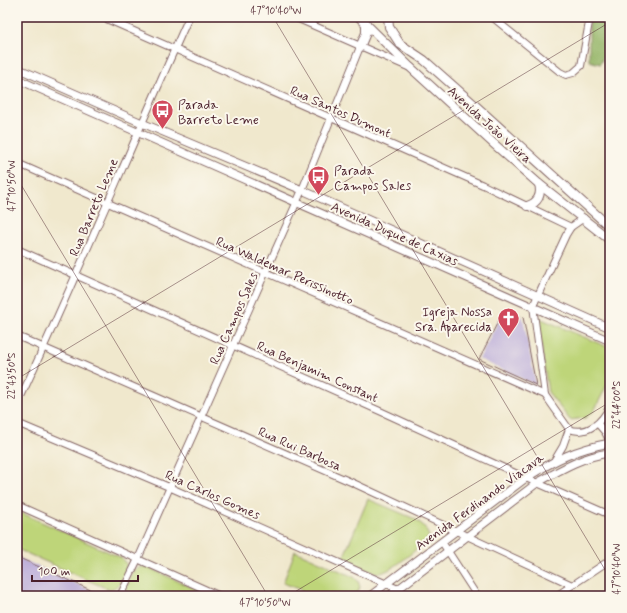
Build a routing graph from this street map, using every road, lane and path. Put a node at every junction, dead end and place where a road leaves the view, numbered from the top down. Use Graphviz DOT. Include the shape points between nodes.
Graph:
graph roads {
  1 [pos="102,17"];
  2 [pos="189,17"];
  3 [pos="294,17"];
  4 [pos="388,17"];
  5 [pos="492,17"];
  6 [pos="590,17"];
  7 [pos="364,19"];
  8 [pos="360,47"];
  9 [pos="174,50"];
  10 [pos="410,67"];
  11 [pos="17,68"];
  12 [pos="17,79"];
  13 [pos="331,119"];
  14 [pos="142,123"];
  15 [pos="137,132"];
  16 [pos="17,163"];
  17 [pos="539,184"];
  18 [pos="302,190"];
  19 [pos="296,202"];
  20 [pos="107,203"];
  21 [pos="527,206"];
  22 [pos="584,218"];
  23 [pos="571,227"];
  24 [pos="610,227"];
  25 [pos="610,240"];
  26 [pos="17,249"];
  27 [pos="266,273"];
  28 [pos="76,276"];
  29 [pos="539,295"];
  30 [pos="533,306"];
  31 [pos="610,328"];
  32 [pos="17,336"];
  33 [pos="610,341"];
  34 [pos="233,346"];
  35 [pos="44,347"];
  36 [pos="545,395"];
  37 [pos="17,405"];
  38 [pos="610,406"];
  39 [pos="202,416"];
  40 [pos="17,423"];
  41 [pos="598,424"];
  42 [pos="569,429"];
  43 [pos="610,442"];
  44 [pos="610,454"];
  45 [pos="554,461"];
  46 [pos="526,478"];
  47 [pos="537,483"];
  48 [pos="169,487"];
  49 [pos="17,505"];
  50 [pos="610,515"];
  51 [pos="456,531"];
  52 [pos="467,536"];
  53 [pos="442,542"];
  54 [pos="448,551"];
  55 [pos="138,559"];
  56 [pos="610,560"];
  57 [pos="386,584"];
  58 [pos="572,585"];
  59 [pos="398,589"];
  60 [pos="120,596"];
  61 [pos="220,596"];
  62 [pos="370,596"];
  63 [pos="389,596"];
  64 [pos="477,596"];
  65 [pos="556,596"];
  1 -- 9 [label="street, Rua Santos Dumont"];
  2 -- 9 [label="street, Rua Barreto Leme"];
  3 -- 8 [label="street"];
  4 -- 24 [label="main road, Avenida João Vieira" via="389,27 400,44 424,60"];
  5 -- 6 [label="street" via="566,75 581,66"];
  7 -- 8 [label="main road" via="366,32"];
  7 -- 10 [label="main road, Avenida João Vieira"];
  8 -- 10 [label="street"];
  8 -- 13 [label="street, Rua Campos Sales"];
  9 -- 13 [label="street, Rua Santos Dumont"];
  9 -- 14 [label="street, Rua Barreto Leme"];
  10 -- 17 [label="main road, Avenida João Vieira"];
  11 -- 14 [label="street, Avenida Duque de Caxias"];
  12 -- 15 [label="street, Avenida Duque de Caxias"];
  13 -- 18 [label="street, Rua Campos Sales"];
  13 -- 21 [label="street, Rua Santos Dumont"];
  14 -- 15 [label="street, Rua Barreto Leme"];
  14 -- 18 [label="street, Avenida Duque de Caxias"];
  15 -- 19 [label="street, Avenida Duque de Caxias"];
  15 -- 20 [label="street, Rua Barreto Leme"];
  16 -- 20 [label="street, Rua Waldemar Perissinotto"];
  17 -- 21 [label="main road" via="538,199"];
  17 -- 22 [label="main road, Avenida João Vieira"];
  18 -- 19 [label="street, Rua Campos Sales"];
  18 -- 29 [label="street, Avenida Duque de Caxias"];
  19 -- 27 [label="street, Rua Campos Sales"];
  19 -- 30 [label="street, Avenida Duque de Caxias"];
  20 -- 27 [label="street, Rua Waldemar Perissinotto"];
  20 -- 28 [label="street, Rua Barreto Leme"];
  21 -- 23 [label="street, Rua Santos Dumont"];
  22 -- 23 [label="street"];
  22 -- 25 [label="main road, Avenida João Vieira"];
  23 -- 29 [label="street"];
  26 -- 28 [label="street, Rua Benjamim Constant"];
  27 -- 34 [label="street, Rua Campos Sales"];
  27 -- 36 [label="street, Rua Waldemar Perissinotto"];
  28 -- 34 [label="street, Rua Benjamim Constant"];
  28 -- 35 [label="street, Rua Barreto Leme"];
  29 -- 30 [label="street"];
  29 -- 31 [label="street, Avenida Duque de Caxias"];
  30 -- 33 [label="street, Avenida Duque de Caxias"];
  30 -- 36 [label="street"];
  32 -- 35 [label="street, Rua Rui Barbosa"];
  34 -- 39 [label="street, Rua Campos Sales"];
  34 -- 46 [label="street, Rua Benjamim Constant"];
  35 -- 37 [label="street, Rua Barreto Leme"];
  35 -- 39 [label="street, Rua Rui Barbosa"];
  36 -- 42 [label="street"];
  38 -- 41 [label="street"];
  39 -- 48 [label="street, Rua Campos Sales"];
  39 -- 51 [label="street, Rua Rui Barbosa"];
  40 -- 48 [label="street, Rua Carlos Gomes"];
  41 -- 42 [label="street" via="584,431"];
  41 -- 43 [label="street"];
  42 -- 45 [label="street"];
  43 -- 45 [label="street, Avenida Ferdinando Viacava" via="570,453"];
  44 -- 47 [label="street, Avenida Ferdinando Viacava" via="581,460"];
  45 -- 46 [label="street, Avenida Ferdinando Viacava"];
  46 -- 47 [label="street, Rua Benjamim Constant"];
  46 -- 51 [label="street, Avenida Ferdinando Viacava"];
  47 -- 50 [label="street, Rua Benjamim Constant"];
  47 -- 52 [label="street, Avenida Ferdinando Viacava"];
  48 -- 55 [label="street, Rua Campos Sales"];
  48 -- 57 [label="street, Rua Carlos Gomes"];
  49 -- 55 [label="street"];
  51 -- 52 [label="street, Rua Rui Barbosa"];
  51 -- 53 [label="street, Avenida Ferdinando Viacava"];
  52 -- 54 [label="street, Avenida Ferdinando Viacava"];
  52 -- 58 [label="street, Rua Rui Barbosa"];
  53 -- 54 [label="street"];
  53 -- 57 [label="street, Avenida Ferdinando Viacava"];
  54 -- 59 [label="street, Avenida Ferdinando Viacava"];
  54 -- 64 [label="street"];
  55 -- 60 [label="street, Rua Campos Sales"];
  55 -- 61 [label="street"];
  56 -- 58 [label="street"];
  57 -- 59 [label="street, Rua Carlos Gomes"];
  57 -- 62 [label="street, Avenida Ferdinando Viacava"];
  58 -- 65 [label="street"];
  59 -- 63 [label="street, Avenida Ferdinando Viacava"];
}
